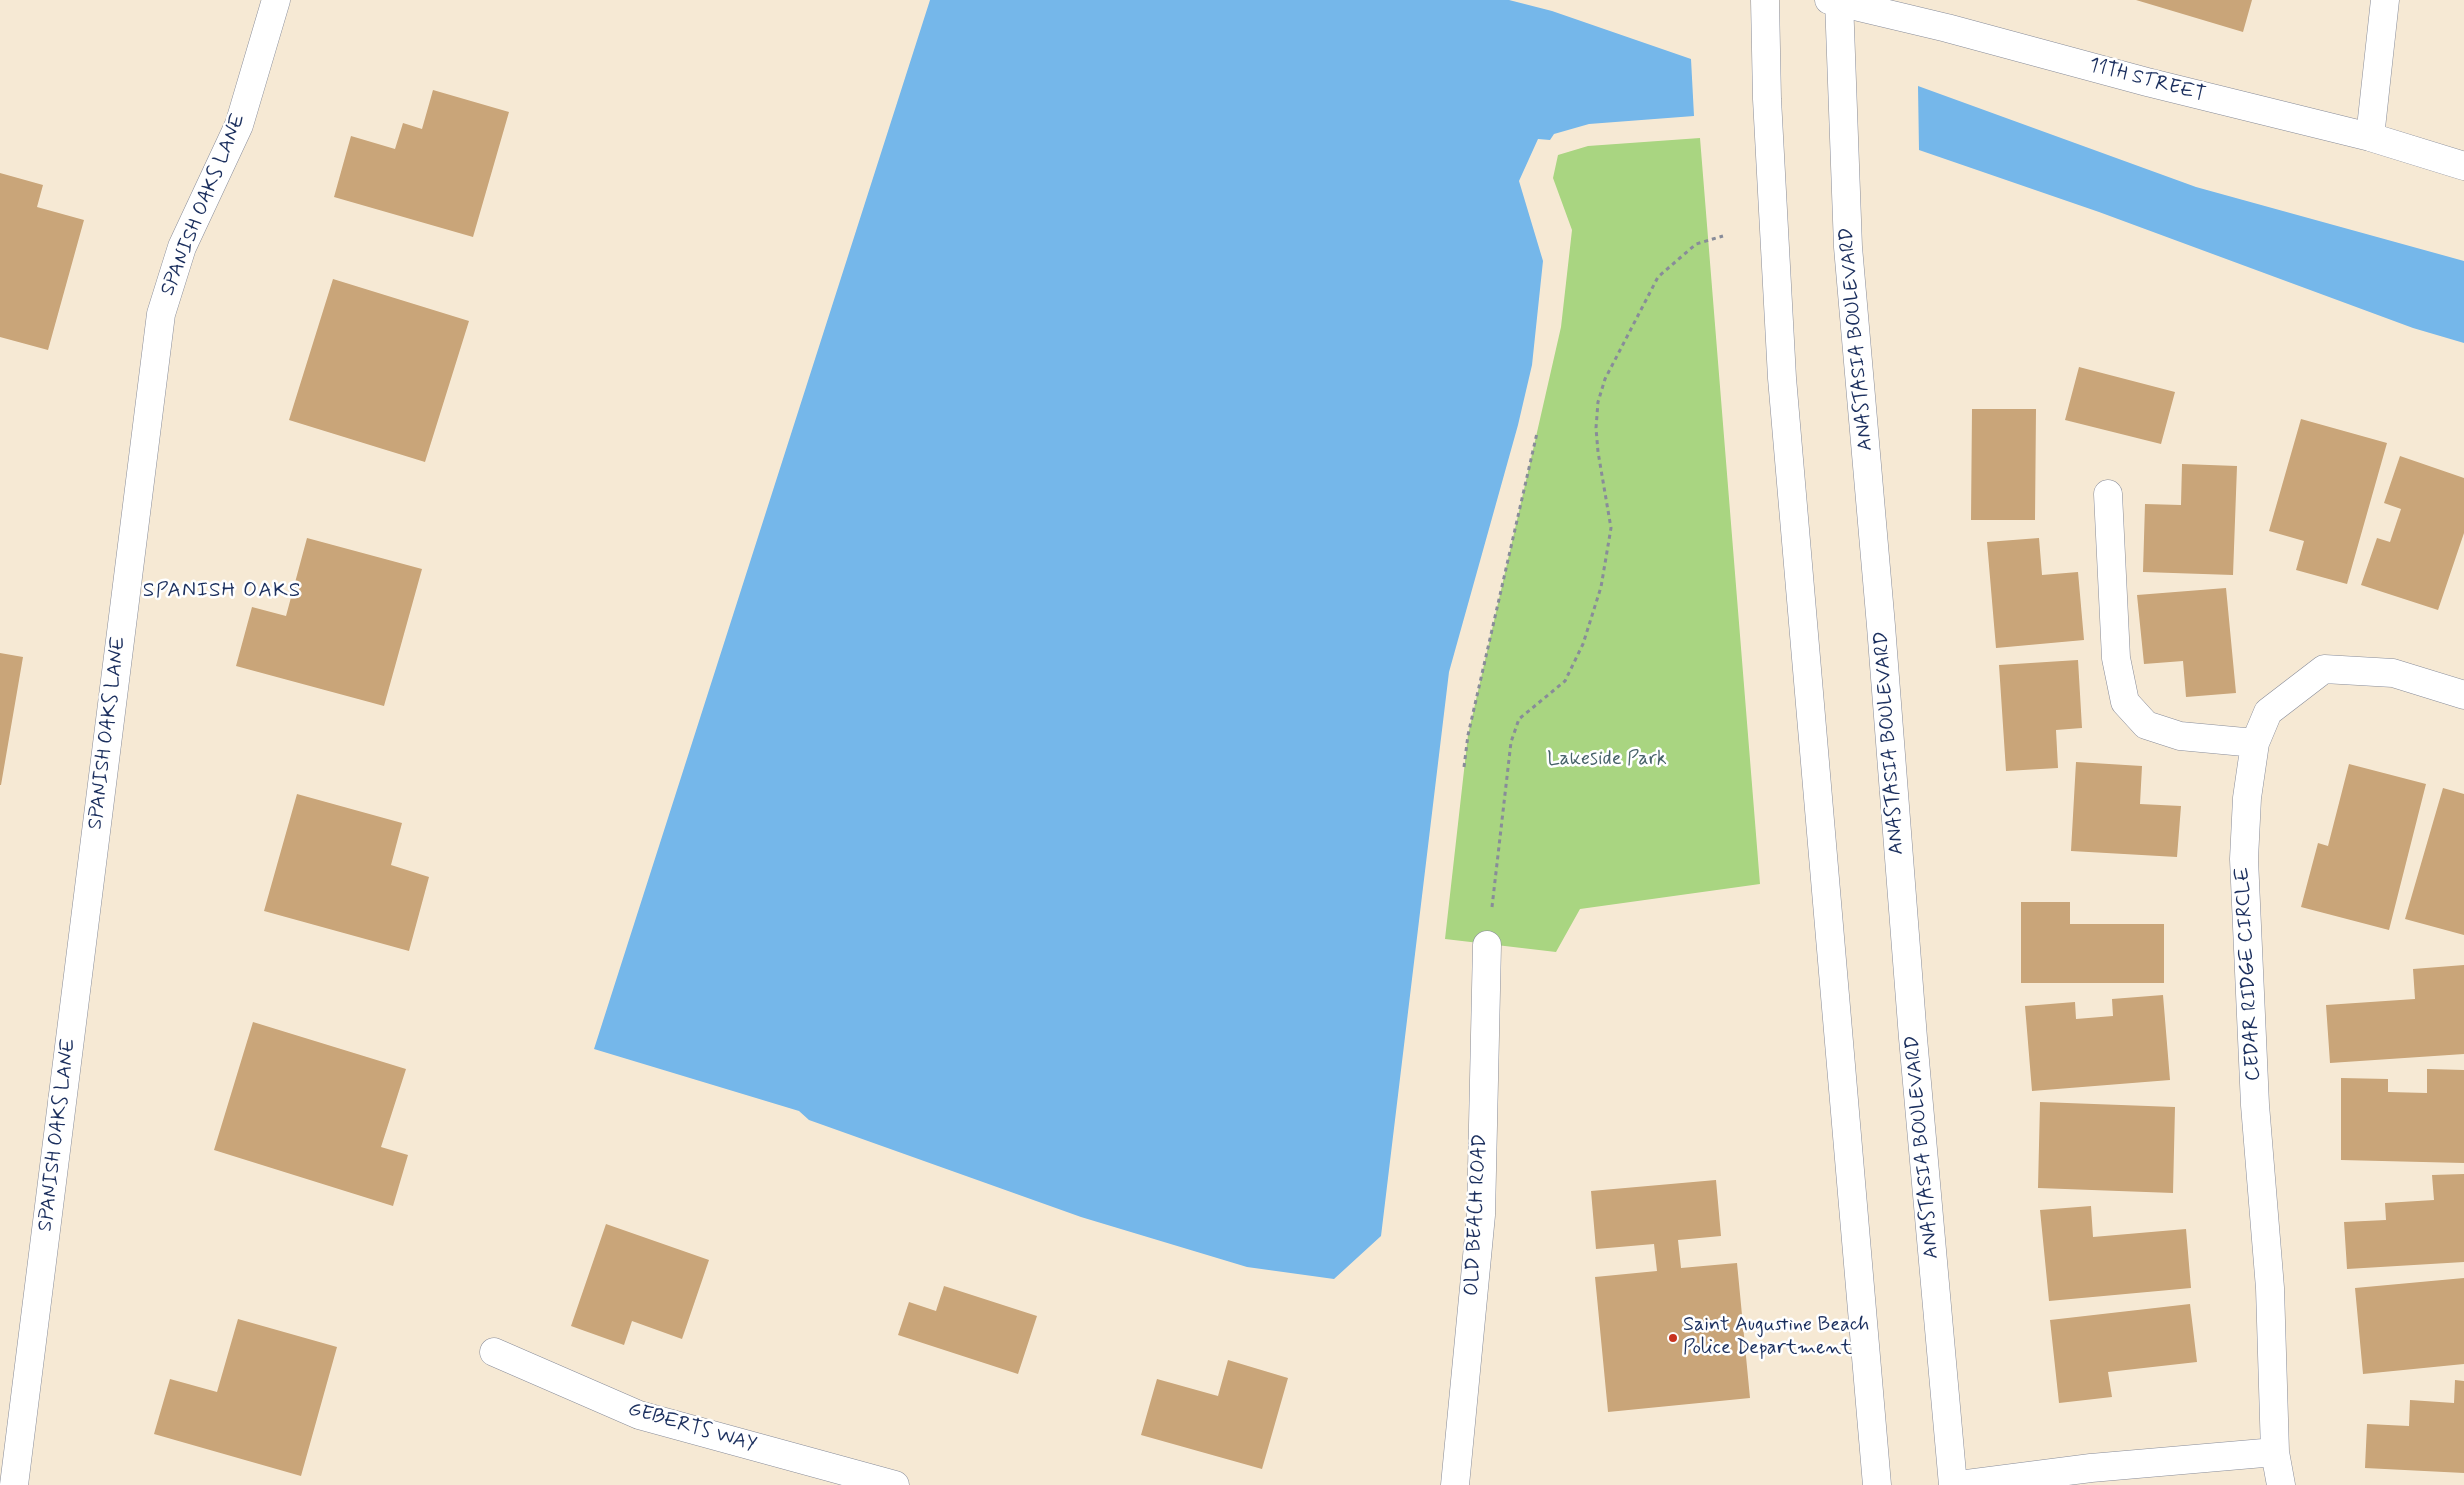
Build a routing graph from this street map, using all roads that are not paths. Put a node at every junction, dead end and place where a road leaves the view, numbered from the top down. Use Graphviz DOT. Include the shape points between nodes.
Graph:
graph roads {
  1 [pos="276,0"];
  2 [pos="1766,0"];
  3 [pos="2385,0"];
  4 [pos="1836,1"];
  5 [pos="2370,137"];
  6 [pos="2464,166"];
  7 [pos="2108,494"];
  8 [pos="2464,695"];
  9 [pos="2255,743"];
  10 [pos="1487,945"];
  11 [pos="494,1352"];
  12 [pos="2275,1452"];
  13 [pos="14,1485"];
  14 [pos="896,1485"];
  15 [pos="1455,1485"];
  16 [pos="1877,1485"];
  17 [pos="1953,1485"];
  18 [pos="1959,1485"];
  19 [pos="2281,1485"];
  1 -- 13 [label="street, SPANISH OAKS LANE" via="239,125 182,247 161,314"];
  2 -- 16 [label="street" via="1767,99 1782,378"];
  3 -- 5 [label="street"];
  4 -- 5 [label="street, 11TH STREET"];
  4 -- 17 [label="street, ANASTASIA BOULEVARD" via="1848,257"];
  5 -- 6 [label="street, 11TH STREET"];
  7 -- 9 [label="street" via="2116,658 2125,702 2146,725 2180,736"];
  8 -- 9 [label="street, CEDAR RIDGE CIRCLE" via="2393,673 2324,669 2268,712"];
  9 -- 12 [label="street, CEDAR RIDGE CIRCLE" via="2247,798 2244,859 2255,1104 2270,1288"];
  10 -- 15 [label="street, OLD BEACH ROAD" via="1481,1215"];
  11 -- 14 [label="street, GEBERTS WAY" via="639,1416"];
  12 -- 18 [label="street" via="2091,1468"];
  12 -- 19 [label="street, CEDAR RIDGE CIRCLE"];
}
